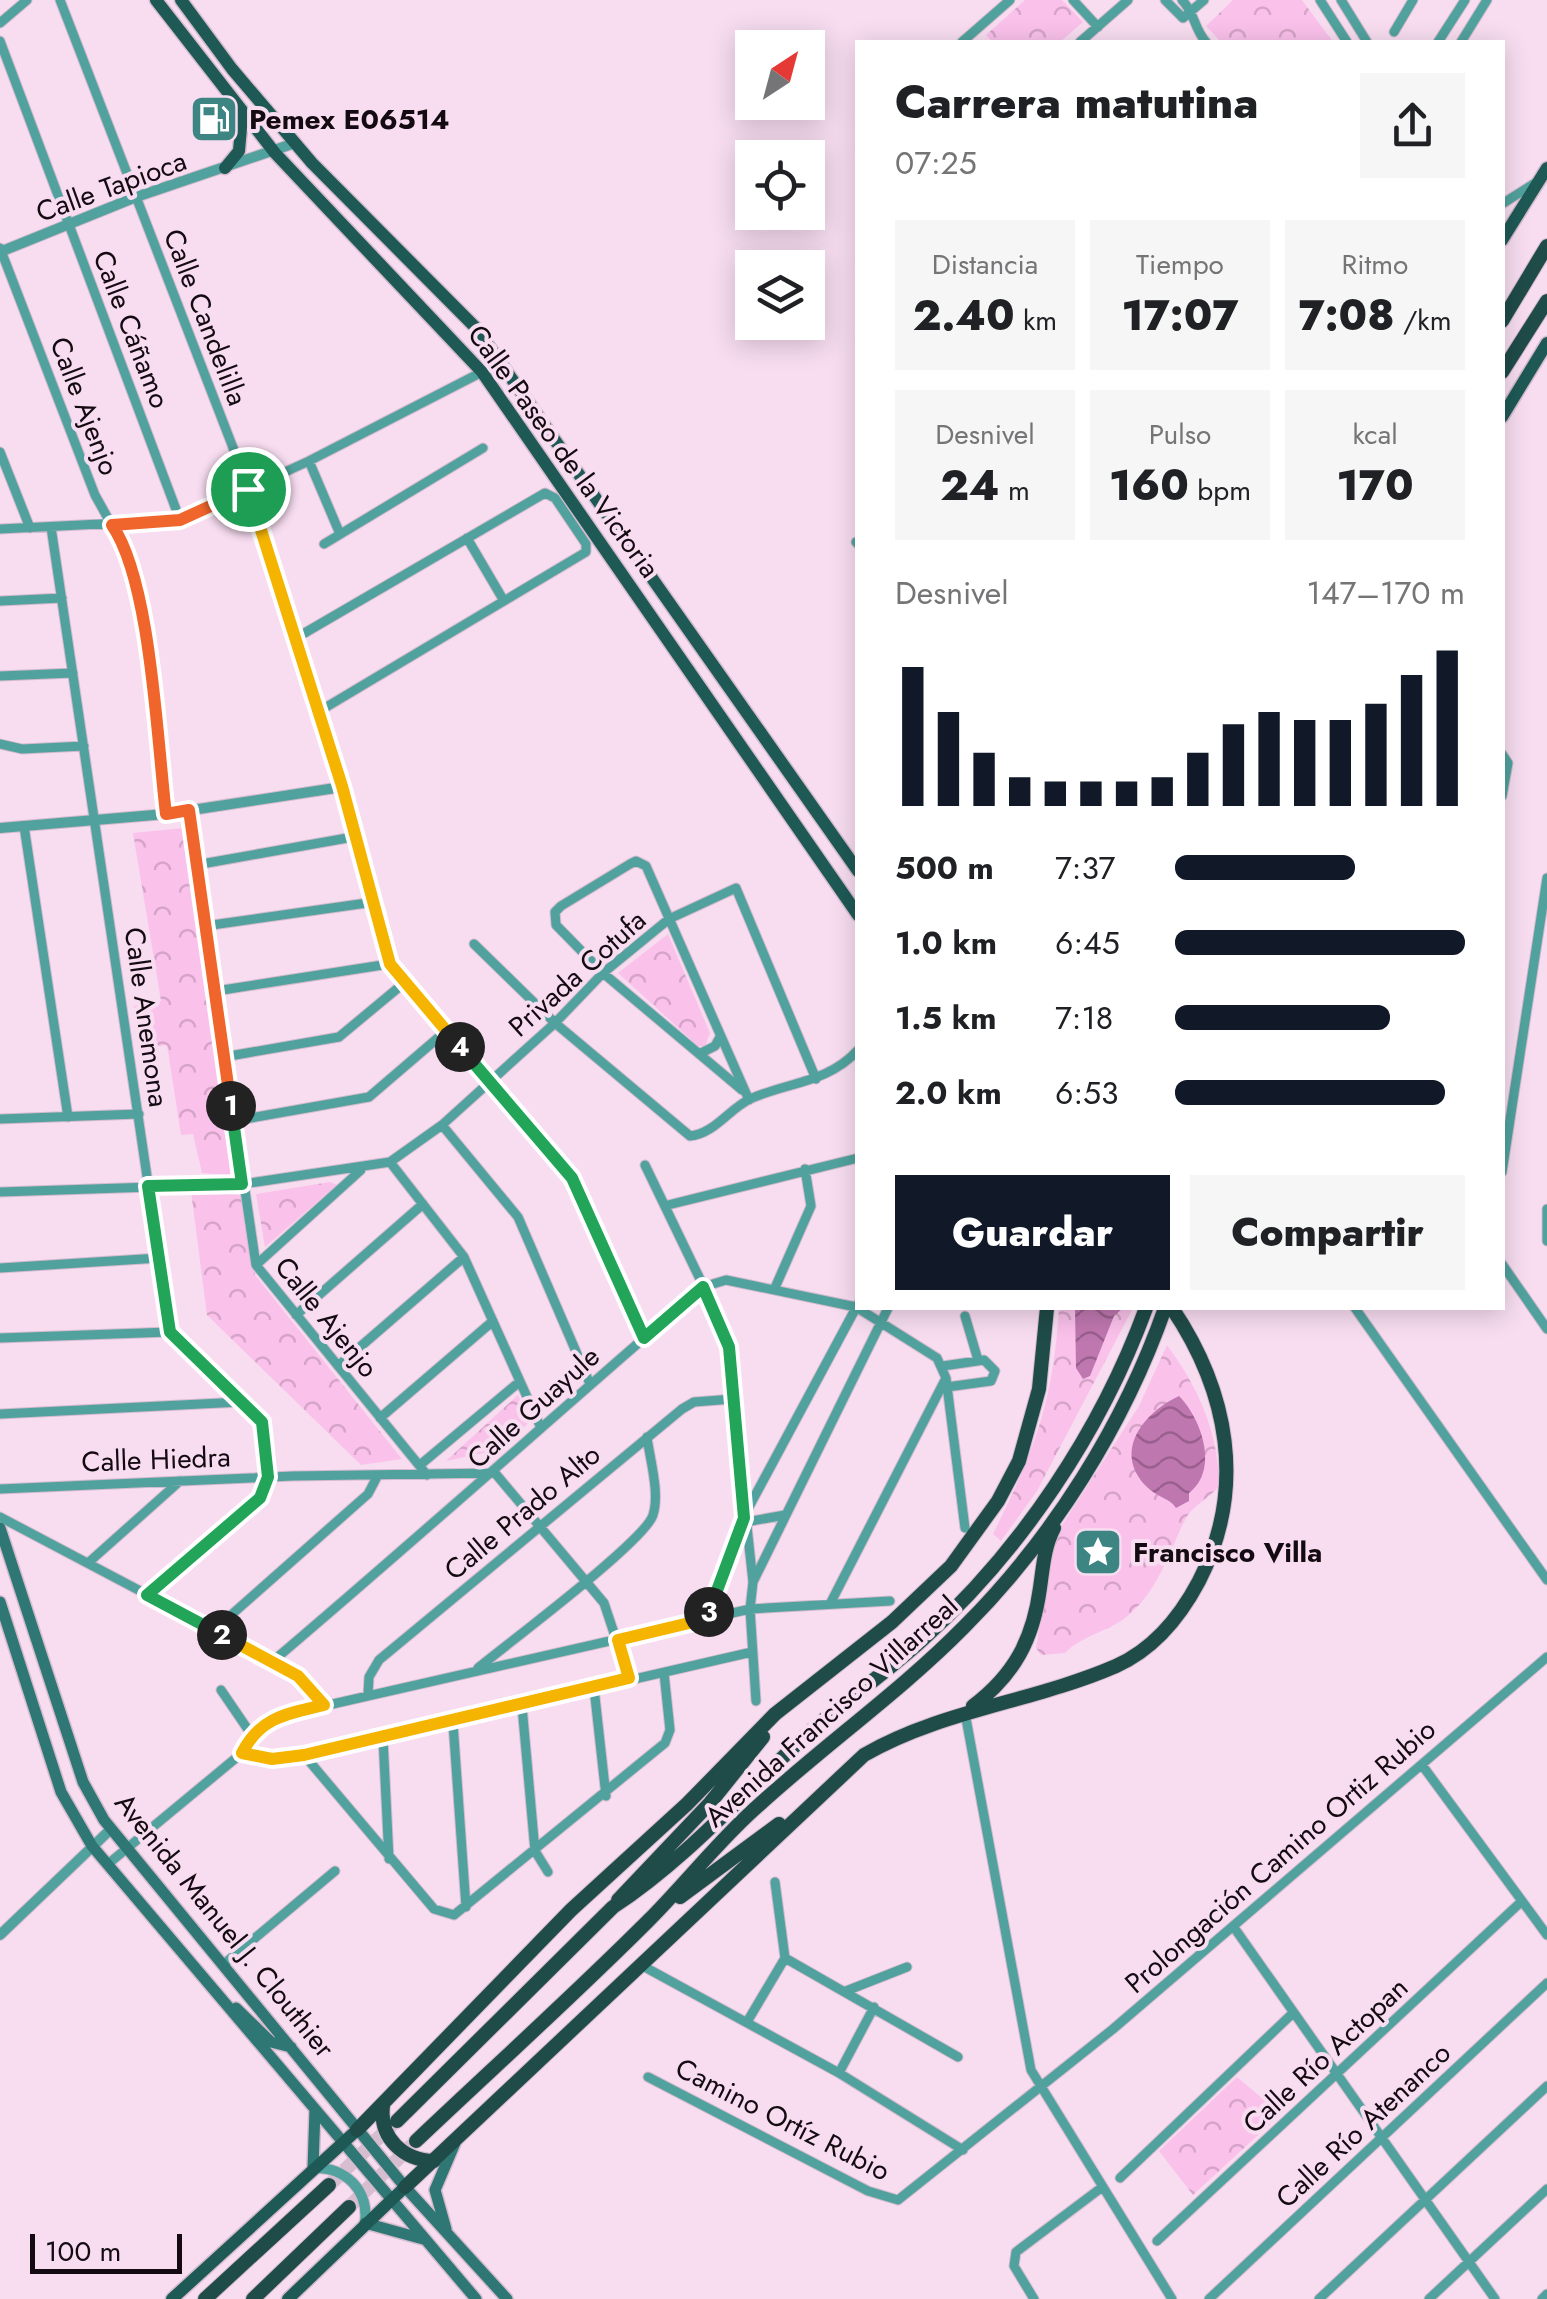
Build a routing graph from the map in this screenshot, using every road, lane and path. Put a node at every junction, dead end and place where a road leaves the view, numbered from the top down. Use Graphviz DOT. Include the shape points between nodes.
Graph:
graph roads {
  1 [pos="27,0"];
  2 [pos="60,0"];
  3 [pos="156,0"];
  4 [pos="181,0"];
  5 [pos="1010,0"];
  6 [pos="1073,0"];
  7 [pos="1128,0"];
  8 [pos="1165,0"];
  9 [pos="1182,0"];
  10 [pos="1204,0"];
  11 [pos="1320,0"];
  12 [pos="1341,0"];
  13 [pos="1397,0"];
  14 [pos="1412,0"];
  15 [pos="1465,0"];
  16 [pos="1487,0"];
  17 [pos="1406,12"];
  18 [pos="1190,16"];
  19 [pos="0,23"];
  20 [pos="1098,27"];
  21 [pos="1394,32"];
  22 [pos="973,33"];
  23 [pos="0,40"];
  24 [pos="964,40"];
  25 [pos="980,40"];
  26 [pos="1082,40"];
  27 [pos="1200,40"];
  28 [pos="1346,40"];
  29 [pos="1366,40"];
  30 [pos="1439,40"];
  31 [pos="1462,40"];
  32 [pos="242,114"];
  33 [pos="295,143"];
  34 [pos="275,153"];
  35 [pos="226,168"];
  36 [pos="1544,173"];
  37 [pos="136,197"];
  38 [pos="1505,202"];
  39 [pos="69,224"];
  40 [pos="1505,235"];
  41 [pos="1547,246"];
  42 [pos="0,250"];
  43 [pos="1547,302"];
  44 [pos="1505,316"];
  45 [pos="1547,343"];
  46 [pos="1505,367"];
  47 [pos="482,372"];
  48 [pos="1505,412"];
  49 [pos="483,448"];
  50 [pos="0,452"];
  51 [pos="309,461"];
  52 [pos="248,489"];
  53 [pos="180,520"];
  54 [pos="112,525"];
  55 [pos="51,527"];
  56 [pos="30,528"];
  57 [pos="0,530"];
  58 [pos="340,534"];
  59 [pos="467,538"];
  60 [pos="324,544"];
  61 [pos="62,598"];
  62 [pos="0,601"];
  63 [pos="504,601"];
  64 [pos="296,638"];
  65 [pos="73,673"];
  66 [pos="0,676"];
  67 [pos="318,712"];
  68 [pos="0,744"];
  69 [pos="84,746"];
  70 [pos="342,786"];
  71 [pos="189,810"];
  72 [pos="166,814"];
  73 [pos="95,821"];
  74 [pos="24,826"];
  75 [pos="0,828"];
  76 [pos="353,838"];
  77 [pos="196,865"];
  78 [pos="855,867"];
  79 [pos="1547,878"];
  80 [pos="374,902"];
  81 [pos="855,911"];
  82 [pos="669,920"];
  83 [pos="206,926"];
  84 [pos="474,944"];
  85 [pos="390,964"];
  86 [pos="602,973"];
  87 [pos="404,984"];
  88 [pos="216,991"];
  89 [pos="556,1023"];
  90 [pos="446,1032"];
  91 [pos="720,1037"];
  92 [pos="855,1053"];
  93 [pos="699,1054"];
  94 [pos="224,1057"];
  95 [pos="816,1079"];
  96 [pos="490,1082"];
  97 [pos="745,1095"];
  98 [pos="139,1114"];
  99 [pos="68,1117"];
  100 [pos="0,1119"];
  101 [pos="234,1121"];
  102 [pos="442,1126"];
  103 [pos="1505,1152"];
  104 [pos="855,1159"];
  105 [pos="390,1162"];
  106 [pos="646,1166"];
  107 [pos="363,1168"];
  108 [pos="806,1169"];
  109 [pos="242,1184"];
  110 [pos="148,1186"];
  111 [pos="0,1192"];
  112 [pos="424,1204"];
  113 [pos="668,1205"];
  114 [pos="1547,1209"];
  115 [pos="1547,1241"];
  116 [pos="464,1257"];
  117 [pos="159,1258"];
  118 [pos="256,1265"];
  119 [pos="0,1268"];
  120 [pos="1505,1268"];
  121 [pos="703,1287"];
  122 [pos="774,1290"];
  123 [pos="855,1306"];
  124 [pos="855,1310"];
  125 [pos="864,1310"];
  126 [pos="887,1310"];
  127 [pos="1047,1310"];
  128 [pos="1145,1310"];
  129 [pos="1167,1310"];
  130 [pos="1170,1310"];
  131 [pos="1356,1310"];
  132 [pos="296,1315"];
  133 [pos="965,1316"];
  134 [pos="881,1320"];
  135 [pos="493,1321"];
  136 [pos="1547,1329"];
  137 [pos="170,1332"];
  138 [pos="0,1338"];
  139 [pos="644,1338"];
  140 [pos="978,1360"];
  141 [pos="338,1366"];
  142 [pos="943,1366"];
  143 [pos="947,1382"];
  144 [pos="518,1383"];
  145 [pos="590,1384"];
  146 [pos="733,1398"];
  147 [pos="242,1402"];
  148 [pos="0,1414"];
  149 [pos="380,1418"];
  150 [pos="540,1428"];
  151 [pos="647,1437"];
  152 [pos="420,1465"];
  153 [pos="495,1473"];
  154 [pos="378,1475"];
  155 [pos="428,1475"];
  156 [pos="268,1477"];
  157 [pos="180,1480"];
  158 [pos="1076,1486"];
  159 [pos="0,1489"];
  160 [pos="785,1514"];
  161 [pos="0,1517"];
  162 [pos="745,1520"];
  163 [pos="541,1526"];
  164 [pos="0,1528"];
  165 [pos="964,1528"];
  166 [pos="88,1563"];
  167 [pos="588,1580"];
  168 [pos="1547,1580"];
  169 [pos="753,1582"];
  170 [pos="147,1595"];
  171 [pos="0,1602"];
  172 [pos="890,1602"];
  173 [pos="830,1604"];
  174 [pos="750,1609"];
  175 [pos="706,1619"];
  176 [pos="214,1631"];
  177 [pos="618,1640"];
  178 [pos="752,1652"];
  179 [pos="1547,1658"];
  180 [pos="274,1662"];
  181 [pos="476,1670"];
  182 [pos="664,1672"];
  183 [pos="629,1678"];
  184 [pos="594,1688"];
  185 [pos="221,1690"];
  186 [pos="802,1690"];
  187 [pos="368,1694"];
  188 [pos="756,1701"];
  189 [pos="324,1705"];
  190 [pos="522,1706"];
  191 [pos="964,1713"];
  192 [pos="453,1723"];
  193 [pos="251,1734"];
  194 [pos="383,1738"];
  195 [pos="242,1753"];
  196 [pos="304,1755"];
  197 [pos="1422,1765"];
  198 [pos="606,1796"];
  199 [pos="807,1805"];
  200 [pos="111,1829"];
  201 [pos="92,1846"];
  202 [pos="126,1849"];
  203 [pos="535,1851"];
  204 [pos="389,1858"];
  205 [pos="108,1864"];
  206 [pos="335,1871"];
  207 [pos="548,1872"];
  208 [pos="775,1882"];
  209 [pos="1522,1900"];
  210 [pos="466,1907"];
  211 [pos="613,1907"];
  212 [pos="648,1922"];
  213 [pos="1233,1926"];
  214 [pos="0,1934"];
  215 [pos="1547,1935"];
  216 [pos="785,1958"];
  217 [pos="224,1964"];
  218 [pos="907,1967"];
  219 [pos="635,1970"];
  220 [pos="1547,1983"];
  221 [pos="846,1991"];
  222 [pos="220,1997"];
  223 [pos="874,2007"];
  224 [pos="1293,2013"];
  225 [pos="747,2022"];
  226 [pos="291,2046"];
  227 [pos="958,2057"];
  228 [pos="839,2073"];
  229 [pos="1339,2075"];
  230 [pos="648,2077"];
  231 [pos="1039,2085"];
  232 [pos="1547,2086"];
  233 [pos="384,2106"];
  234 [pos="315,2109"];
  235 [pos="397,2120"];
  236 [pos="357,2130"];
  237 [pos="1383,2137"];
  238 [pos="457,2140"];
  239 [pos="416,2141"];
  240 [pos="342,2143"];
  241 [pos="964,2150"];
  242 [pos="434,2161"];
  243 [pos="313,2168"];
  244 [pos="1120,2178"];
  245 [pos="330,2185"];
  246 [pos="405,2188"];
  247 [pos="1101,2188"];
  248 [pos="1547,2188"];
  249 [pos="1427,2198"];
  250 [pos="392,2199"];
  251 [pos="348,2208"];
  252 [pos="365,2224"];
  253 [pos="449,2237"];
  254 [pos="425,2240"];
  255 [pos="1157,2241"];
  256 [pos="1470,2260"];
  257 [pos="172,2299"];
  258 [pos="205,2299"];
  259 [pos="253,2299"];
  260 [pos="288,2299"];
  261 [pos="476,2299"];
  262 [pos="507,2299"];
  263 [pos="1034,2299"];
  264 [pos="1172,2299"];
  265 [pos="1209,2299"];
  266 [pos="1319,2299"];
  267 [pos="1428,2299"];
  268 [pos="1496,2299"];
  1 -- 19 [label="street"];
  2 -- 37 [label="street, Calle Candelilla"];
  3 -- 32 [label="main road, Calle Paseo de la Victoria"];
  4 -- 33 [label="main road, Calle Paseo de la Victoria"];
  5 -- 22 [label="street"];
  6 -- 20 [label="street"];
  7 -- 20 [label="street"];
  8 -- 18 [label="street"];
  9 -- 18 [label="street"];
  10 -- 18 [label="street"];
  11 -- 28 [label="street"];
  12 -- 29 [label="street"];
  13 -- 17 [label="street"];
  14 -- 17 [label="street"];
  15 -- 30 [label="street"];
  16 -- 31 [label="street"];
  17 -- 21 [label="street"];
  18 -- 27 [label="street"];
  20 -- 26 [label="street"];
  22 -- 24 [label="street"];
  22 -- 25 [label="street"];
  23 -- 39 [label="street, Calle Cáñamo"];
  32 -- 34 [label="main road, Calle Paseo de la Victoria"];
  32 -- 35 [label="main road" via="239,152"];
  33 -- 34 [label="street, Calle Tapioca"];
  33 -- 78 [label="main road, Calle Paseo de la Victoria" via="476,328"];
  34 -- 35 [label="street, Calle Tapioca"];
  34 -- 47 [label="main road, Calle Paseo de la Victoria"];
  35 -- 37 [label="street, Calle Tapioca"];
  36 -- 38 [label="street"];
  36 -- 40 [label="main road"];
  37 -- 39 [label="street, Calle Tapioca"];
  37 -- 52 [label="street, Calle Candelilla"];
  39 -- 42 [label="street, Calle Tapioca"];
  39 -- 53 [label="street, Calle Cáñamo"];
  41 -- 44 [label="highway"];
  42 -- 54 [label="street, Calle Ajenjo"];
  43 -- 46 [label="highway"];
  45 -- 48 [label="main road"];
  47 -- 51 [label="street"];
  47 -- 81 [label="main road, Calle Paseo de la Victoria"];
  49 -- 58 [label="street"];
  50 -- 56 [label="street"];
  51 -- 52 [label="street"];
  51 -- 58 [label="street"];
  52 -- 53 [label="street"];
  52 -- 64 [label="street, Calle Candelilla"];
  53 -- 54 [label="street"];
  54 -- 55 [label="street"];
  54 -- 72 [label="street, Calle Ajenjo" via="130,558 141,610"];
  55 -- 56 [label="street"];
  55 -- 61 [label="street, Calle Anemona"];
  56 -- 57 [label="street"];
  58 -- 60 [label="street"];
  59 -- 63 [label="street"];
  59 -- 63 [label="street" via="545,493 586,544 586,552"];
  59 -- 64 [label="street"];
  61 -- 62 [label="street"];
  61 -- 65 [label="street, Calle Anemona"];
  63 -- 67 [label="street"];
  64 -- 67 [label="street, Calle Candelilla"];
  65 -- 66 [label="street"];
  65 -- 69 [label="street, Calle Anemona"];
  67 -- 70 [label="street, Calle Candelilla"];
  68 -- 69 [label="street" via="22,750"];
  69 -- 73 [label="street, Calle Anemona"];
  70 -- 71 [label="street"];
  70 -- 76 [label="street, Calle Candelilla"];
  71 -- 72 [label="street"];
  71 -- 77 [label="street, Calle Ajenjo"];
  72 -- 73 [label="street"];
  73 -- 74 [label="street"];
  73 -- 98 [label="street, Calle Anemona"];
  74 -- 75 [label="street"];
  74 -- 99 [label="street"];
  76 -- 77 [label="street"];
  76 -- 80 [label="street, Calle Candelilla"];
  77 -- 83 [label="street, Calle Ajenjo"];
  79 -- 103 [label="street"];
  80 -- 83 [label="street"];
  80 -- 85 [label="street, Calle Candelilla"];
  82 -- 86 [label="street, Privada Cotufa"];
  82 -- 86 [label="street" via="646,866 636,861 561,906 556,925"];
  82 -- 91 [label="street"];
  82 -- 95 [label="street, Privada Cotufa" via="736,888"];
  83 -- 88 [label="street, Calle Ajenjo"];
  84 -- 89 [label="street"];
  85 -- 87 [label="street, Calle Candelilla"];
  85 -- 88 [label="street"];
  86 -- 89 [label="street, Privada Cotufa"];
  86 -- 93 [label="street"];
  87 -- 90 [label="street, Calle Candelilla"];
  87 -- 94 [label="street" via="340,1037"];
  88 -- 94 [label="street, Calle Ajenjo"];
  89 -- 96 [label="street, Privada Cotufa"];
  89 -- 97 [label="street" via="682,1132 704,1133"];
  90 -- 96 [label="street, Calle Candelilla"];
  90 -- 101 [label="street" via="368,1098"];
  91 -- 93 [label="street"];
  91 -- 97 [label="street"];
  92 -- 95 [label="street"];
  93 -- 97 [label="street"];
  94 -- 101 [label="street, Calle Ajenjo"];
  95 -- 97 [label="street"];
  96 -- 102 [label="street, Privada Cotufa"];
  96 -- 139 [label="street, Calle Candelilla" via="572,1178"];
  98 -- 99 [label="street"];
  98 -- 110 [label="street, Calle Anemona"];
  99 -- 100 [label="street"];
  101 -- 109 [label="street, Calle Ajenjo"];
  102 -- 105 [label="street, Privada Cotufa"];
  102 -- 145 [label="street" via="518,1217"];
  104 -- 108 [label="street"];
  105 -- 107 [label="street, Privada Cotufa"];
  105 -- 112 [label="street"];
  106 -- 113 [label="street" via="657,1196"];
  107 -- 109 [label="street, Privada Cotufa"];
  107 -- 118 [label="street"];
  108 -- 113 [label="street"];
  108 -- 122 [label="street" via="811,1206"];
  109 -- 110 [label="street, Privada Cotufa"];
  109 -- 118 [label="street, Calle Ajenjo"];
  110 -- 111 [label="street, Privada Cotufa"];
  110 -- 117 [label="street, Calle Anemona"];
  112 -- 116 [label="street"];
  112 -- 132 [label="street"];
  113 -- 121 [label="street"];
  114 -- 115 [label="street"];
  116 -- 135 [label="street"];
  116 -- 141 [label="street"];
  117 -- 119 [label="street"];
  117 -- 137 [label="street, Calle Anemona"];
  118 -- 132 [label="street, Calle Ajenjo"];
  120 -- 136 [label="street"];
  121 -- 122 [label="street" via="726,1280"];
  121 -- 139 [label="street, Calle Guayule"];
  121 -- 146 [label="street" via="726,1333"];
  122 -- 123 [label="street"];
  124 -- 162 [label="street"];
  125 -- 134 [label="street"];
  126 -- 134 [label="street"];
  127 -- 186 [label="highway" via="1032,1423 998,1501 924,1594"];
  128 -- 211 [label="highway, Avenida Francisco Villarreal" via="1077,1450 970,1592 645,1886"];
  129 -- 158 [label="highway, Avenida Francisco Villarreal" via="1131,1394"];
  130 -- 191 [label="highway" via="1205,1363 1228,1457 1221,1530 1194,1591 1140,1654"];
  131 -- 168 [label="street"];
  132 -- 141 [label="street, Calle Ajenjo"];
  133 -- 140 [label="street"];
  134 -- 142 [label="street"];
  134 -- 160 [label="street"];
  135 -- 144 [label="street"];
  135 -- 149 [label="street"];
  137 -- 138 [label="street"];
  137 -- 147 [label="street"];
  139 -- 145 [label="street, Calle Guayule"];
  140 -- 142 [label="street"];
  140 -- 143 [label="street" via="994,1366 994,1380"];
  141 -- 149 [label="street, Calle Ajenjo"];
  142 -- 143 [label="street"];
  143 -- 165 [label="street"];
  143 -- 173 [label="street"];
  144 -- 150 [label="street"];
  144 -- 152 [label="street"];
  145 -- 150 [label="street, Calle Guayule"];
  146 -- 151 [label="street, Calle Prado Alto" via="694,1402"];
  146 -- 162 [label="street"];
  147 -- 148 [label="street"];
  147 -- 156 [label="street" via="266,1433"];
  149 -- 152 [label="street, Calle Ajenjo"];
  150 -- 153 [label="street, Calle Guayule"];
  151 -- 163 [label="street, Calle Prado Alto"];
  151 -- 167 [label="street" via="652,1520"];
  152 -- 155 [label="street, Calle Ajenjo"];
  153 -- 155 [label="street, Calle Hiedra"];
  153 -- 163 [label="street"];
  153 -- 180 [label="street, Calle Guayule"];
  154 -- 155 [label="street, Calle Hiedra"];
  154 -- 156 [label="street, Calle Hiedra"];
  154 -- 176 [label="street" via="368,1494"];
  156 -- 157 [label="street, Calle Hiedra"];
  156 -- 170 [label="street" via="260,1498"];
  157 -- 159 [label="street, Calle Hiedra"];
  157 -- 166 [label="street"];
  158 -- 191 [label="highway" via="1050,1536 1024,1651 1004,1679"];
  158 -- 212 [label="highway, Avenida Francisco Villarreal" via="1000,1590 964,1627 790,1775"];
  160 -- 162 [label="street"];
  160 -- 169 [label="street"];
  161 -- 166 [label="street"];
  162 -- 169 [label="street"];
  162 -- 175 [label="street"];
  163 -- 167 [label="street"];
  163 -- 187 [label="street, Calle Prado Alto" via="379,1660"];
  164 -- 200 [label="main road, Avenida Manuel J. Clouthier" via="83,1782"];
  166 -- 170 [label="street"];
  167 -- 177 [label="street"];
  167 -- 181 [label="street"];
  169 -- 174 [label="street"];
  170 -- 176 [label="street"];
  171 -- 201 [label="main road, Avenida Manuel J. Clouthier" via="61,1792"];
  172 -- 173 [label="street"];
  173 -- 174 [label="street"];
  174 -- 175 [label="street"];
  174 -- 178 [label="street"];
  175 -- 177 [label="street"];
  176 -- 180 [label="street"];
  177 -- 181 [label="street"];
  177 -- 183 [label="street"];
  178 -- 182 [label="street"];
  178 -- 188 [label="street"];
  179 -- 197 [label="street, Prolongación Camino Ortiz Rubio"];
  180 -- 189 [label="street" via="309,1683"];
  181 -- 187 [label="street"];
  182 -- 183 [label="street"];
  182 -- 198 [label="street" via="670,1730 665,1743"];
  183 -- 184 [label="street"];
  184 -- 190 [label="street"];
  184 -- 198 [label="street"];
  185 -- 193 [label="street"];
  186 -- 211 [label="highway"];
  186 -- 233 [label="highway" via="572,1910"];
  187 -- 189 [label="street"];
  189 -- 193 [label="street" via="266,1721"];
  190 -- 192 [label="street"];
  190 -- 203 [label="street"];
  191 -- 199 [label="highway" via="888,1741"];
  191 -- 231 [label="street" via="1026,2052"];
  192 -- 194 [label="street"];
  192 -- 210 [label="street"];
  193 -- 195 [label="street"];
  194 -- 196 [label="street"];
  194 -- 204 [label="street"];
  195 -- 196 [label="street" via="272,1759"];
  195 -- 202 [label="street"];
  196 -- 204 [label="street"];
  197 -- 209 [label="street"];
  197 -- 213 [label="street, Prolongación Camino Ortiz Rubio"];
  198 -- 203 [label="street"];
  199 -- 212 [label="highway"];
  199 -- 219 [label="highway"];
  200 -- 201 [label="street"];
  200 -- 202 [label="main road, Avenida Manuel J. Clouthier"];
  201 -- 205 [label="main road, Avenida Manuel J. Clouthier"];
  201 -- 214 [label="street"];
  202 -- 205 [label="street"];
  202 -- 217 [label="main road, Avenida Manuel J. Clouthier"];
  203 -- 207 [label="street"];
  203 -- 210 [label="street"];
  204 -- 210 [label="street" via="434,1908 448,1916"];
  205 -- 222 [label="main road, Avenida Manuel J. Clouthier"];
  206 -- 217 [label="street"];
  208 -- 216 [label="street"];
  209 -- 215 [label="street"];
  209 -- 229 [label="street, Calle Río Actopan"];
  211 -- 235 [label="highway, Avenida Francisco Villarreal"];
  212 -- 239 [label="highway, Avenida Francisco Villarreal"];
  213 -- 224 [label="street"];
  213 -- 231 [label="street, Prolongación Camino Ortiz Rubio"];
  216 -- 221 [label="street"];
  216 -- 225 [label="street"];
  217 -- 226 [label="main road, Avenida Manuel J. Clouthier"];
  218 -- 221 [label="street"];
  219 -- 225 [label="street"];
  219 -- 238 [label="highway"];
  220 -- 237 [label="street, Calle Río Atenanco"];
  221 -- 223 [label="street"];
  222 -- 226 [label="main road" via="277,2046"];
  222 -- 234 [label="main road, Avenida Manuel J. Clouthier"];
  223 -- 227 [label="street"];
  223 -- 228 [label="street"];
  224 -- 229 [label="street"];
  224 -- 244 [label="street"];
  225 -- 228 [label="street"];
  226 -- 236 [label="main road, Avenida Manuel J. Clouthier"];
  228 -- 241 [label="street"];
  229 -- 237 [label="street"];
  229 -- 255 [label="street, Calle Río Actopan"];
  230 -- 241 [label="street, Camino Ortíz Rubio" via="885,2197 898,2200"];
  231 -- 241 [label="street, Camino Ortíz Rubio"];
  231 -- 247 [label="street"];
  232 -- 249 [label="street"];
  233 -- 236 [label="highway"];
  233 -- 242 [label="highway" via="382,2124 400,2150"];
  234 -- 240 [label="main road, Avenida Manuel J. Clouthier"];
  234 -- 243 [label="main road"];
  236 -- 240 [label="main road"];
  236 -- 246 [label="main road, Avenida Manuel J. Clouthier"];
  237 -- 249 [label="street"];
  237 -- 265 [label="street, Calle Río Atenanco"];
  238 -- 242 [label="highway"];
  238 -- 253 [label="main road" via="435,2190"];
  240 -- 243 [label="main road"];
  240 -- 250 [label="main road, Avenida Manuel J. Clouthier"];
  242 -- 246 [label="highway"];
  243 -- 252 [label="street" via="338,2171 356,2186 367,2208"];
  243 -- 257 [label="main road"];
  245 -- 258 [label="highway"];
  246 -- 250 [label="main road"];
  246 -- 253 [label="main road, Avenida Manuel J. Clouthier"];
  247 -- 263 [label="street" via="1016,2252 1014,2266"];
  247 -- 264 [label="street"];
  248 -- 256 [label="street"];
  249 -- 256 [label="street"];
  249 -- 266 [label="street"];
  250 -- 252 [label="main road"];
  250 -- 254 [label="main road, Avenida Manuel J. Clouthier"];
  251 -- 259 [label="highway"];
  252 -- 254 [label="main road"];
  252 -- 260 [label="main road"];
  253 -- 262 [label="main road, Avenida Manuel J. Clouthier"];
  254 -- 261 [label="main road, Avenida Manuel J. Clouthier"];
  256 -- 267 [label="street"];
  256 -- 268 [label="street"];
}
